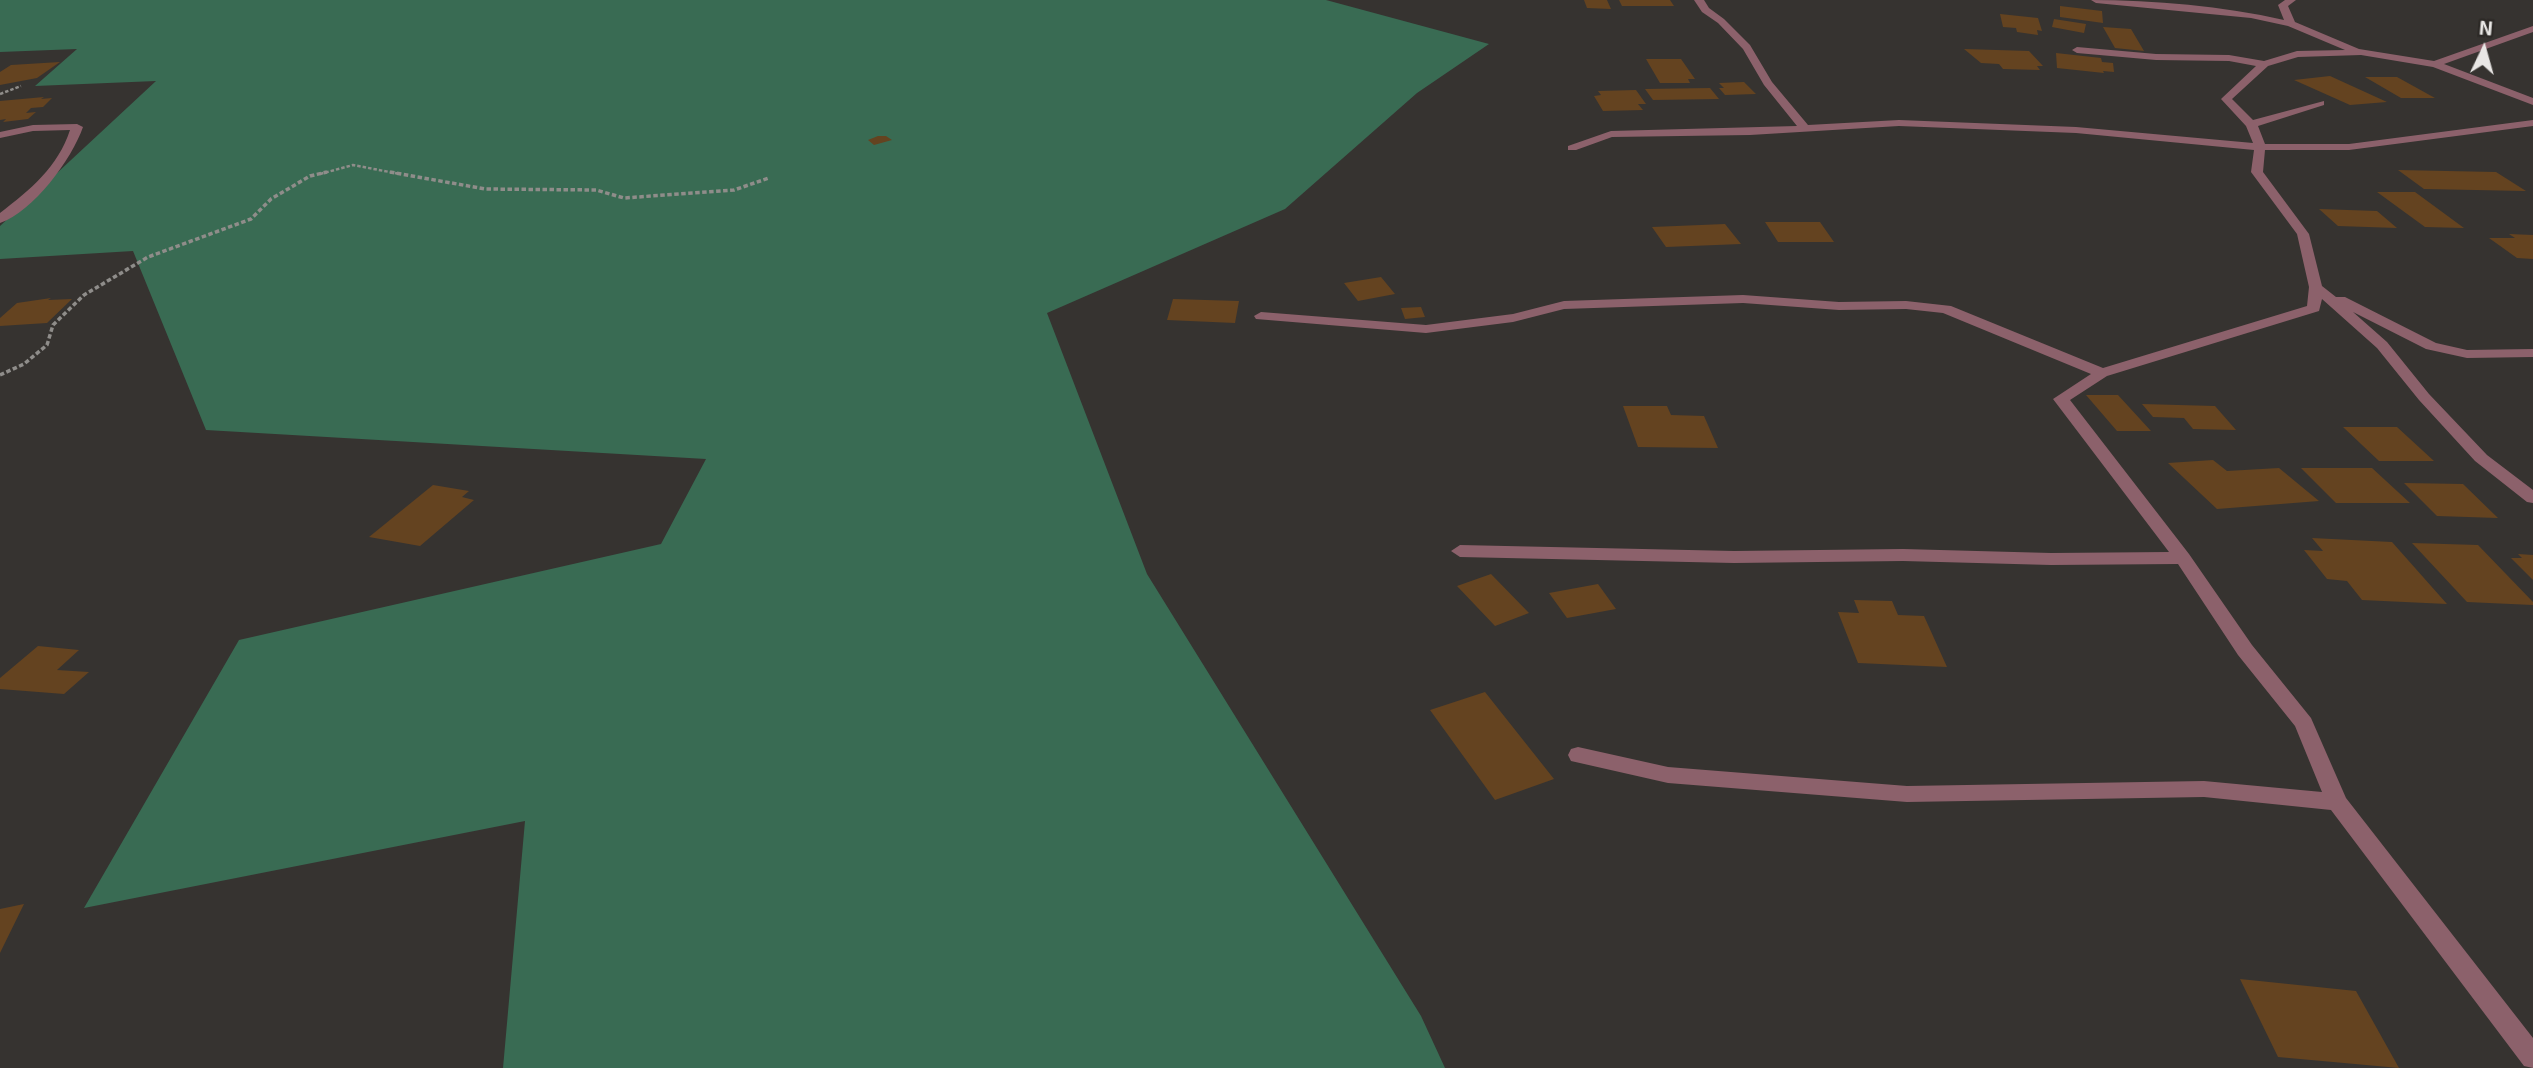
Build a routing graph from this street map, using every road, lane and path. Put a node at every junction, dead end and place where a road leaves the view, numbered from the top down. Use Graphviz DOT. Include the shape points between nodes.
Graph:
graph roads {
  1 [pos="1699,0"];
  2 [pos="2096,0"];
  3 [pos="2291,0"];
  4 [pos="2291,24"];
  5 [pos="2533,29"];
  6 [pos="2077,50"];
  7 [pos="2361,52"];
  8 [pos="2264,64"];
  9 [pos="2435,64"];
  10 [pos="21,86"];
  11 [pos="0,94"];
  12 [pos="2533,102"];
  13 [pos="2320,103"];
  14 [pos="2533,123"];
  15 [pos="2253,124"];
  16 [pos="1804,128"];
  17 [pos="0,135"];
  18 [pos="2263,147"];
  19 [pos="1572,148"];
  20 [pos="769,178"];
  21 [pos="0,219"];
  22 [pos="2316,287"];
  23 [pos="1261,316"];
  24 [pos="2533,353"];
  25 [pos="2102,373"];
  26 [pos="0,375"];
  27 [pos="2533,498"];
  28 [pos="1461,551"];
  29 [pos="2183,558"];
  30 [pos="1578,755"];
  31 [pos="2337,802"];
  32 [pos="2533,1058"];
  1 -- 16 [label="street" via="1747,47 1768,83"];
  2 -- 4 [label="street" via="2251,15"];
  3 -- 4 [label="street" via="2283,5"];
  4 -- 7 [label="street"];
  5 -- 9 [label="street"];
  6 -- 8 [label="street"];
  7 -- 8 [label="street" via="2297,54"];
  7 -- 9 [label="street"];
  8 -- 15 [label="street" via="2226,99"];
  9 -- 12 [label="street"];
  10 -- 11 [label="path"];
  13 -- 15 [label="street"];
  14 -- 18 [label="street" via="2349,147"];
  15 -- 18 [label="street"];
  16 -- 18 [label="street" via="1899,123 2076,130"];
  16 -- 19 [label="street" via="1611,134"];
  17 -- 21 [label="street" via="77,127 73,143 46,184"];
  18 -- 22 [label="street" via="2257,172 2303,234"];
  20 -- 26 [label="path" via="734,190 624,198 596,190 485,189 353,165 321,173 271,199 251,219 148,257 84,295 53,325 47,345 24,365"];
  22 -- 24 [label="street" via="2431,346 2467,354"];
  22 -- 25 [label="street" via="2314,308"];
  22 -- 27 [label="street" via="2382,345 2481,458"];
  23 -- 25 [label="street" via="1426,329 1513,318 1564,305 1744,299 1906,305 1946,309"];
  25 -- 29 [label="street" via="2061,399"];
  28 -- 29 [label="street"];
  29 -- 31 [label="street" via="2245,650 2304,723"];
  30 -- 31 [label="street" via="1668,775 1907,794 2204,789"];
  31 -- 32 [label="street"];
}
